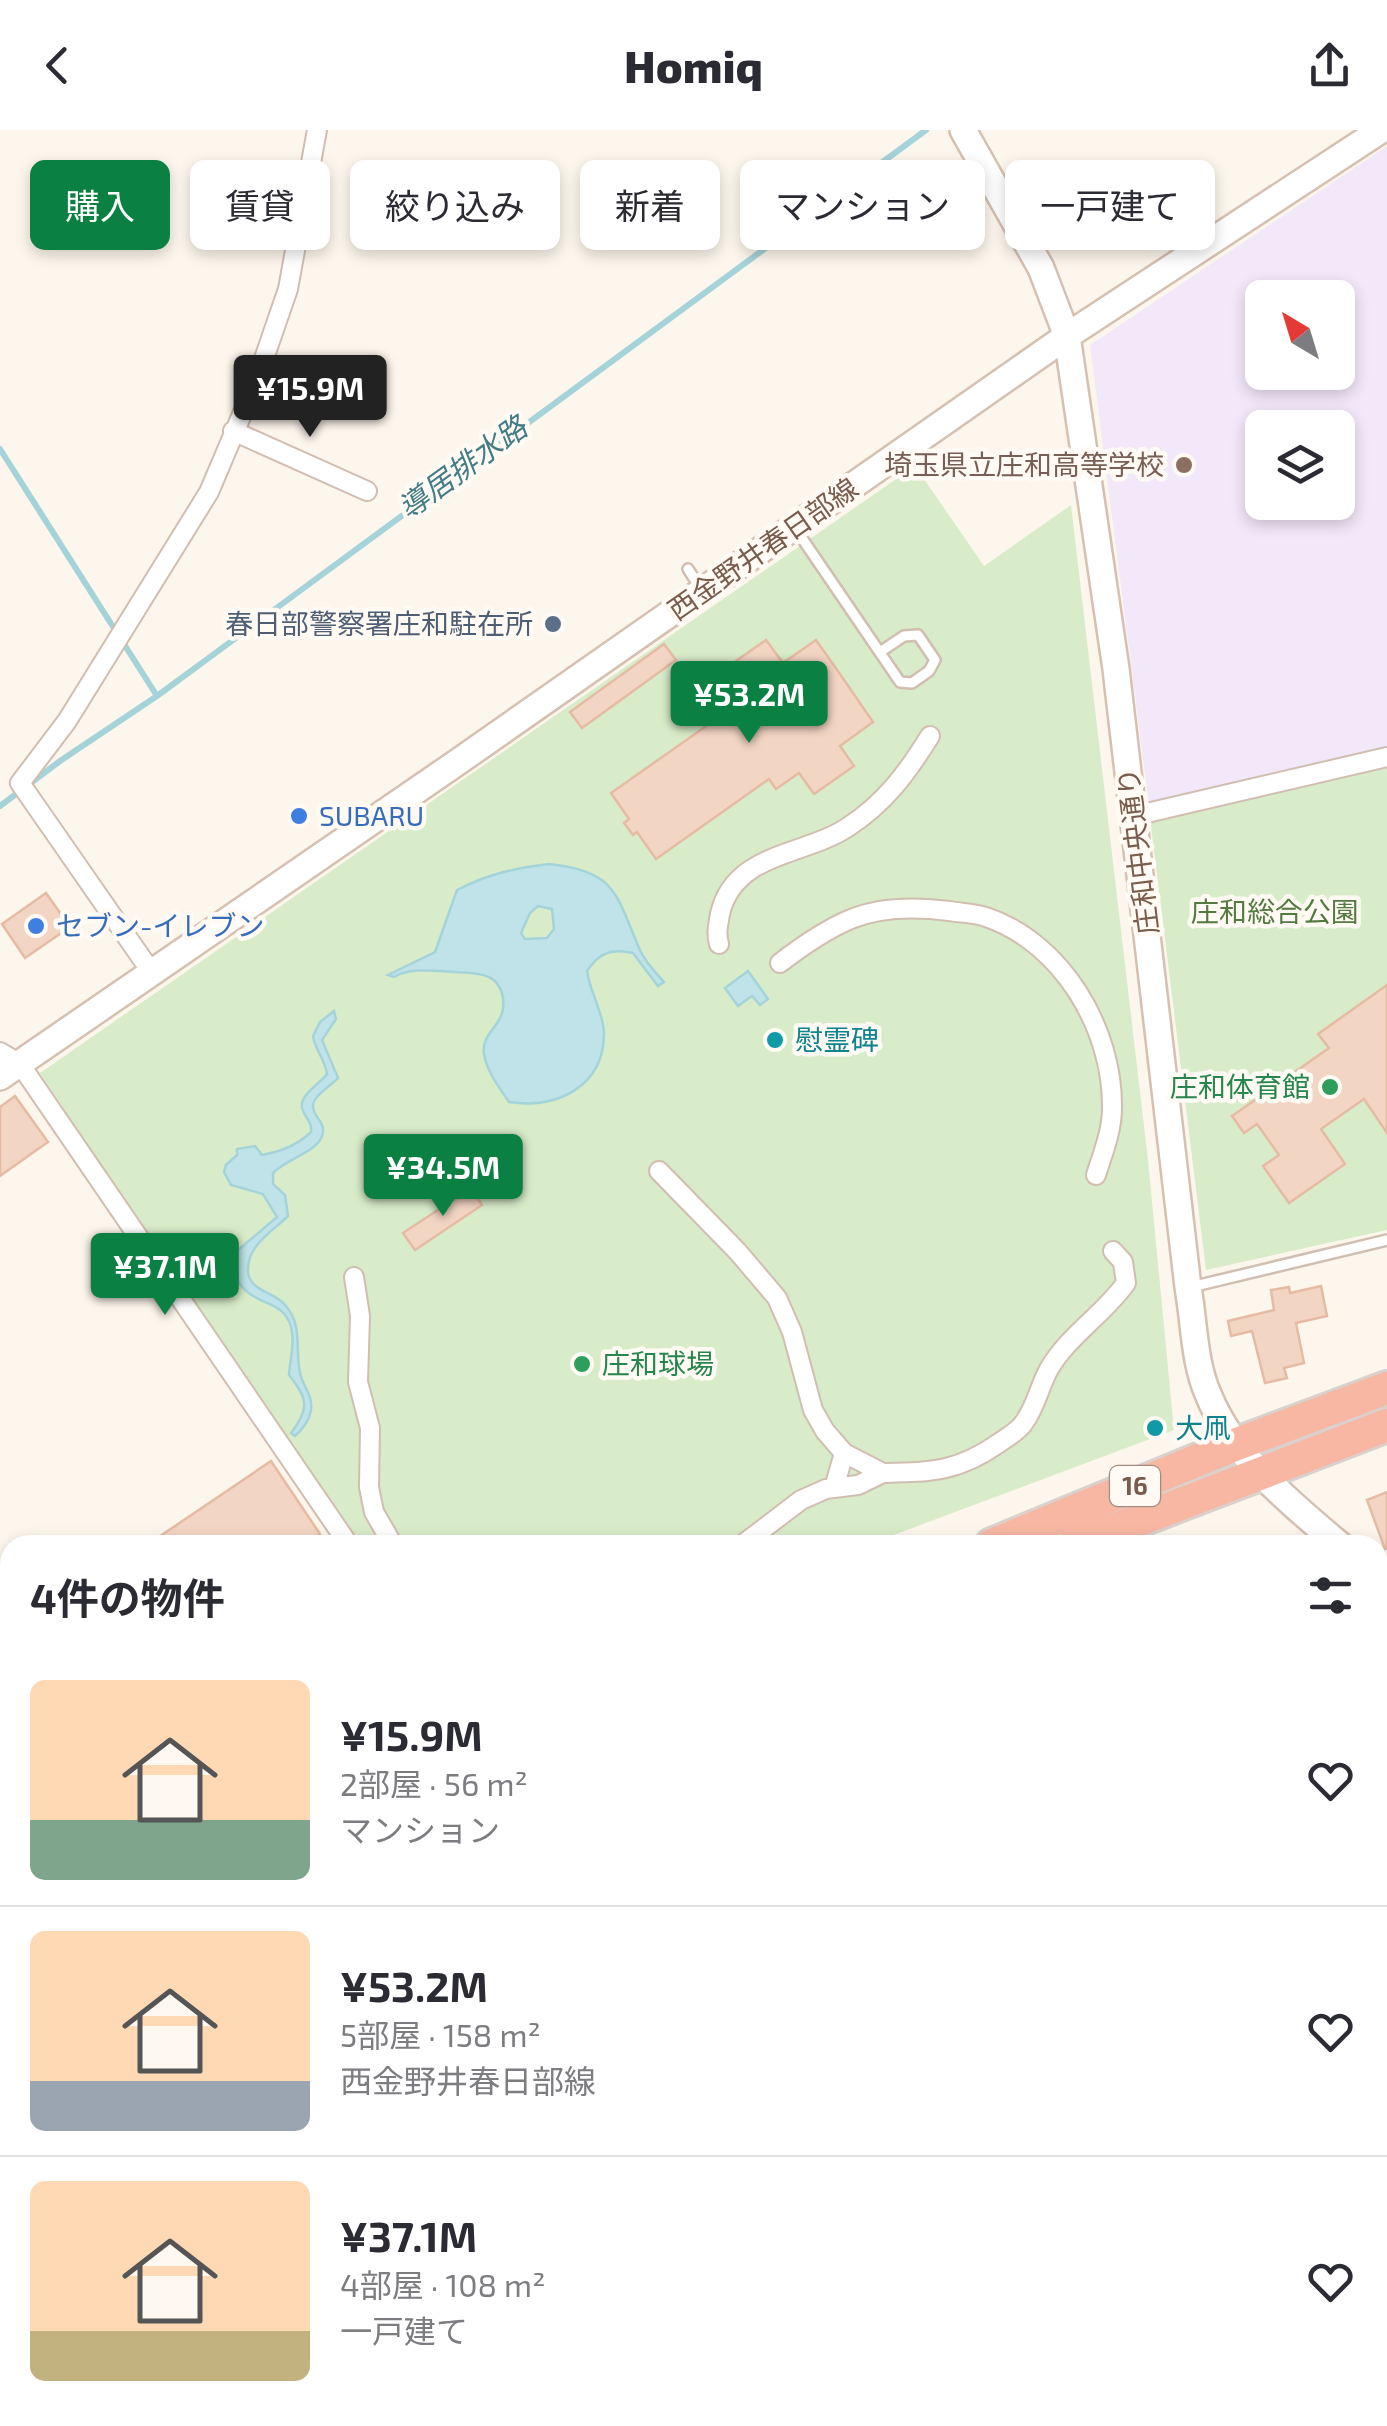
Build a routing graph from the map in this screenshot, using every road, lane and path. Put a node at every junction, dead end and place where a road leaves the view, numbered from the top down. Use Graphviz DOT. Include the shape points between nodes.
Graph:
graph roads {
  1 [pos="318,130"];
  2 [pos="963,130"];
  3 [pos="1382,130"];
  4 [pos="1067,336"];
  5 [pos="234,432"];
  6 [pos="368,491"];
  7 [pos="794,528"];
  8 [pos="688,569"];
  9 [pos="703,591"];
  10 [pos="880,652"];
  11 [pos="930,736"];
  12 [pos="1387,757"];
  13 [pos="1134,816"];
  14 [pos="719,944"];
  15 [pos="780,963"];
  16 [pos="152,973"];
  17 [pos="7,1064"];
  18 [pos="659,1171"];
  19 [pos="1096,1174"];
  20 [pos="1387,1240"];
  21 [pos="1113,1251"];
  22 [pos="354,1277"];
  23 [pos="1188,1287"];
  24 [pos="1387,1388"];
  25 [pos="1387,1424"];
  26 [pos="1237,1444"];
  27 [pos="844,1453"];
  28 [pos="883,1473"];
  29 [pos="1260,1474"];
  30 [pos="834,1488"];
  31 [pos="1136,1522"];
  32 [pos="342,1535"];
  33 [pos="387,1535"];
  34 [pos="755,1535"];
  35 [pos="1016,1535"];
  36 [pos="1101,1535"];
  37 [pos="1117,1535"];
  38 [pos="1329,1535"];
  1 -- 5 [label="street" via="288,289"];
  2 -- 4 [label="main road, 庄和中央通り" via="1041,268"];
  3 -- 4 [label="main road, 西金野井春日部線"];
  4 -- 7 [label="main road, 西金野井春日部線"];
  4 -- 13 [label="main road, 庄和中央通り"];
  5 -- 6 [label="street"];
  5 -- 16 [label="street" via="209,492 67,721 20,783"];
  7 -- 9 [label="main road, 西金野井春日部線"];
  7 -- 10 [label="lane"];
  8 -- 9 [label="lane"];
  9 -- 16 [label="main road, 西金野井春日部線"];
  10 -- 10 [label="lane" via="918,635 935,660 929,671 903,684"];
  11 -- 14 [label="street" via="890,794 848,828 748,871 722,904"];
  12 -- 13 [label="street"];
  13 -- 23 [label="main road, 庄和中央通り"];
  15 -- 19 [label="street" via="853,918 886,911 985,916 1019,933 1055,962 1099,1030 1112,1110"];
  16 -- 17 [label="main road, 西金野井春日部線"];
  17 -- 32 [label="street"];
  18 -- 27 [label="street" via="778,1298 812,1410"];
  20 -- 23 [label="lane"];
  21 -- 28 [label="street" via="1123,1262 1126,1283 1049,1368 1021,1428 971,1462 940,1472"];
  22 -- 33 [label="street" via="358,1382 370,1428 369,1487"];
  23 -- 26 [label="main road, 庄和中央通り" via="1208,1395"];
  24 -- 26 [label="highway, 16"];
  25 -- 29 [label="highway, 16"];
  26 -- 29 [label="main road, 庄和中央通り"];
  26 -- 35 [label="highway, 16"];
  27 -- 28 [label="street"];
  27 -- 30 [label="street"];
  28 -- 30 [label="street" via="858,1486"];
  29 -- 31 [label="highway, 16"];
  29 -- 38 [label="main road, 庄和中央通り"];
  30 -- 34 [label="street" via="801,1500"];
  31 -- 36 [label="highway, 16"];
  31 -- 37 [label="highway, 16"];
}
